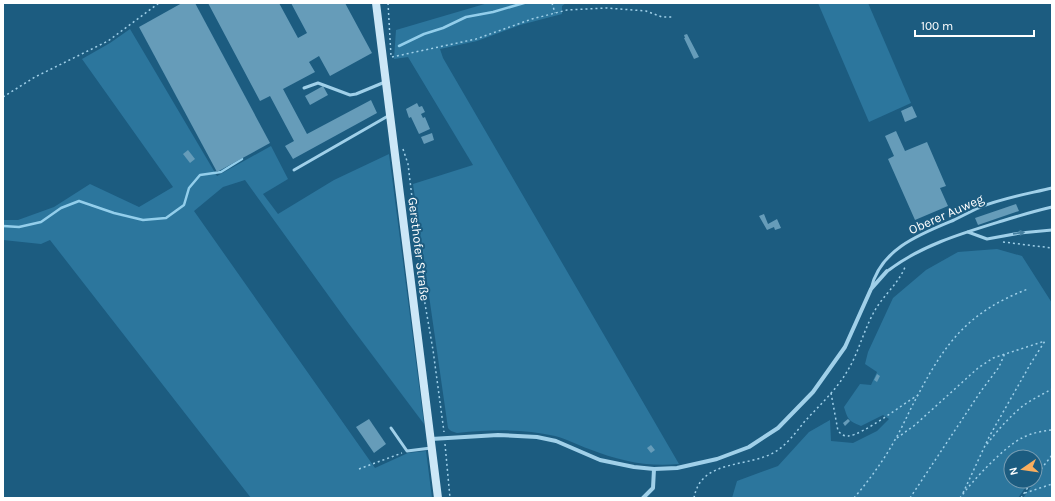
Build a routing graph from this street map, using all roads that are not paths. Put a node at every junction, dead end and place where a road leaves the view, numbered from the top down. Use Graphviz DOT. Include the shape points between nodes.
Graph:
graph roads {
  1 [pos="376,3"];
  2 [pos="386,82"];
  3 [pos="304,88"];
  4 [pos="390,116"];
  5 [pos="294,170"];
  6 [pos="1052,188"];
  7 [pos="1052,207"];
  8 [pos="1052,230"];
  9 [pos="968,232"];
  10 [pos="888,271"];
  11 [pos="871,289"];
  12 [pos="391,428"];
  13 [pos="432,443"];
  14 [pos="654,469"];
  15 [pos="438,498"];
  16 [pos="643,498"];
  1 -- 2 [label="main road, Gersthofer Straße"];
  2 -- 3 [label="lane" via="350,95 318,83"];
  2 -- 4 [label="main road, Gersthofer Straße"];
  4 -- 5 [label="lane"];
  4 -- 13 [label="main road, Gersthofer Straße"];
  6 -- 11 [label="lane, Oberer Auweg" via="979,208 919,235 894,251 883,263 873,278"];
  7 -- 9 [label="lane"];
  9 -- 8 [label="lane, one-way" via="987,239"];
  9 -- 10 [label="lane" via="926,248"];
  10 -- 11 [label="street, Oberer Auweg"];
  11 -- 14 [label="street, Oberer Auweg" via="845,347 813,392 778,428 749,447 717,459 678,468"];
  12 -- 13 [label="lane" via="407,451"];
  13 -- 14 [label="street, Oberer Auweg" via="444,438 498,435 537,437 556,441 600,460"];
  13 -- 15 [label="main road, Gersthofer Straße"];
  14 -- 16 [label="street" via="652,488"];
}
